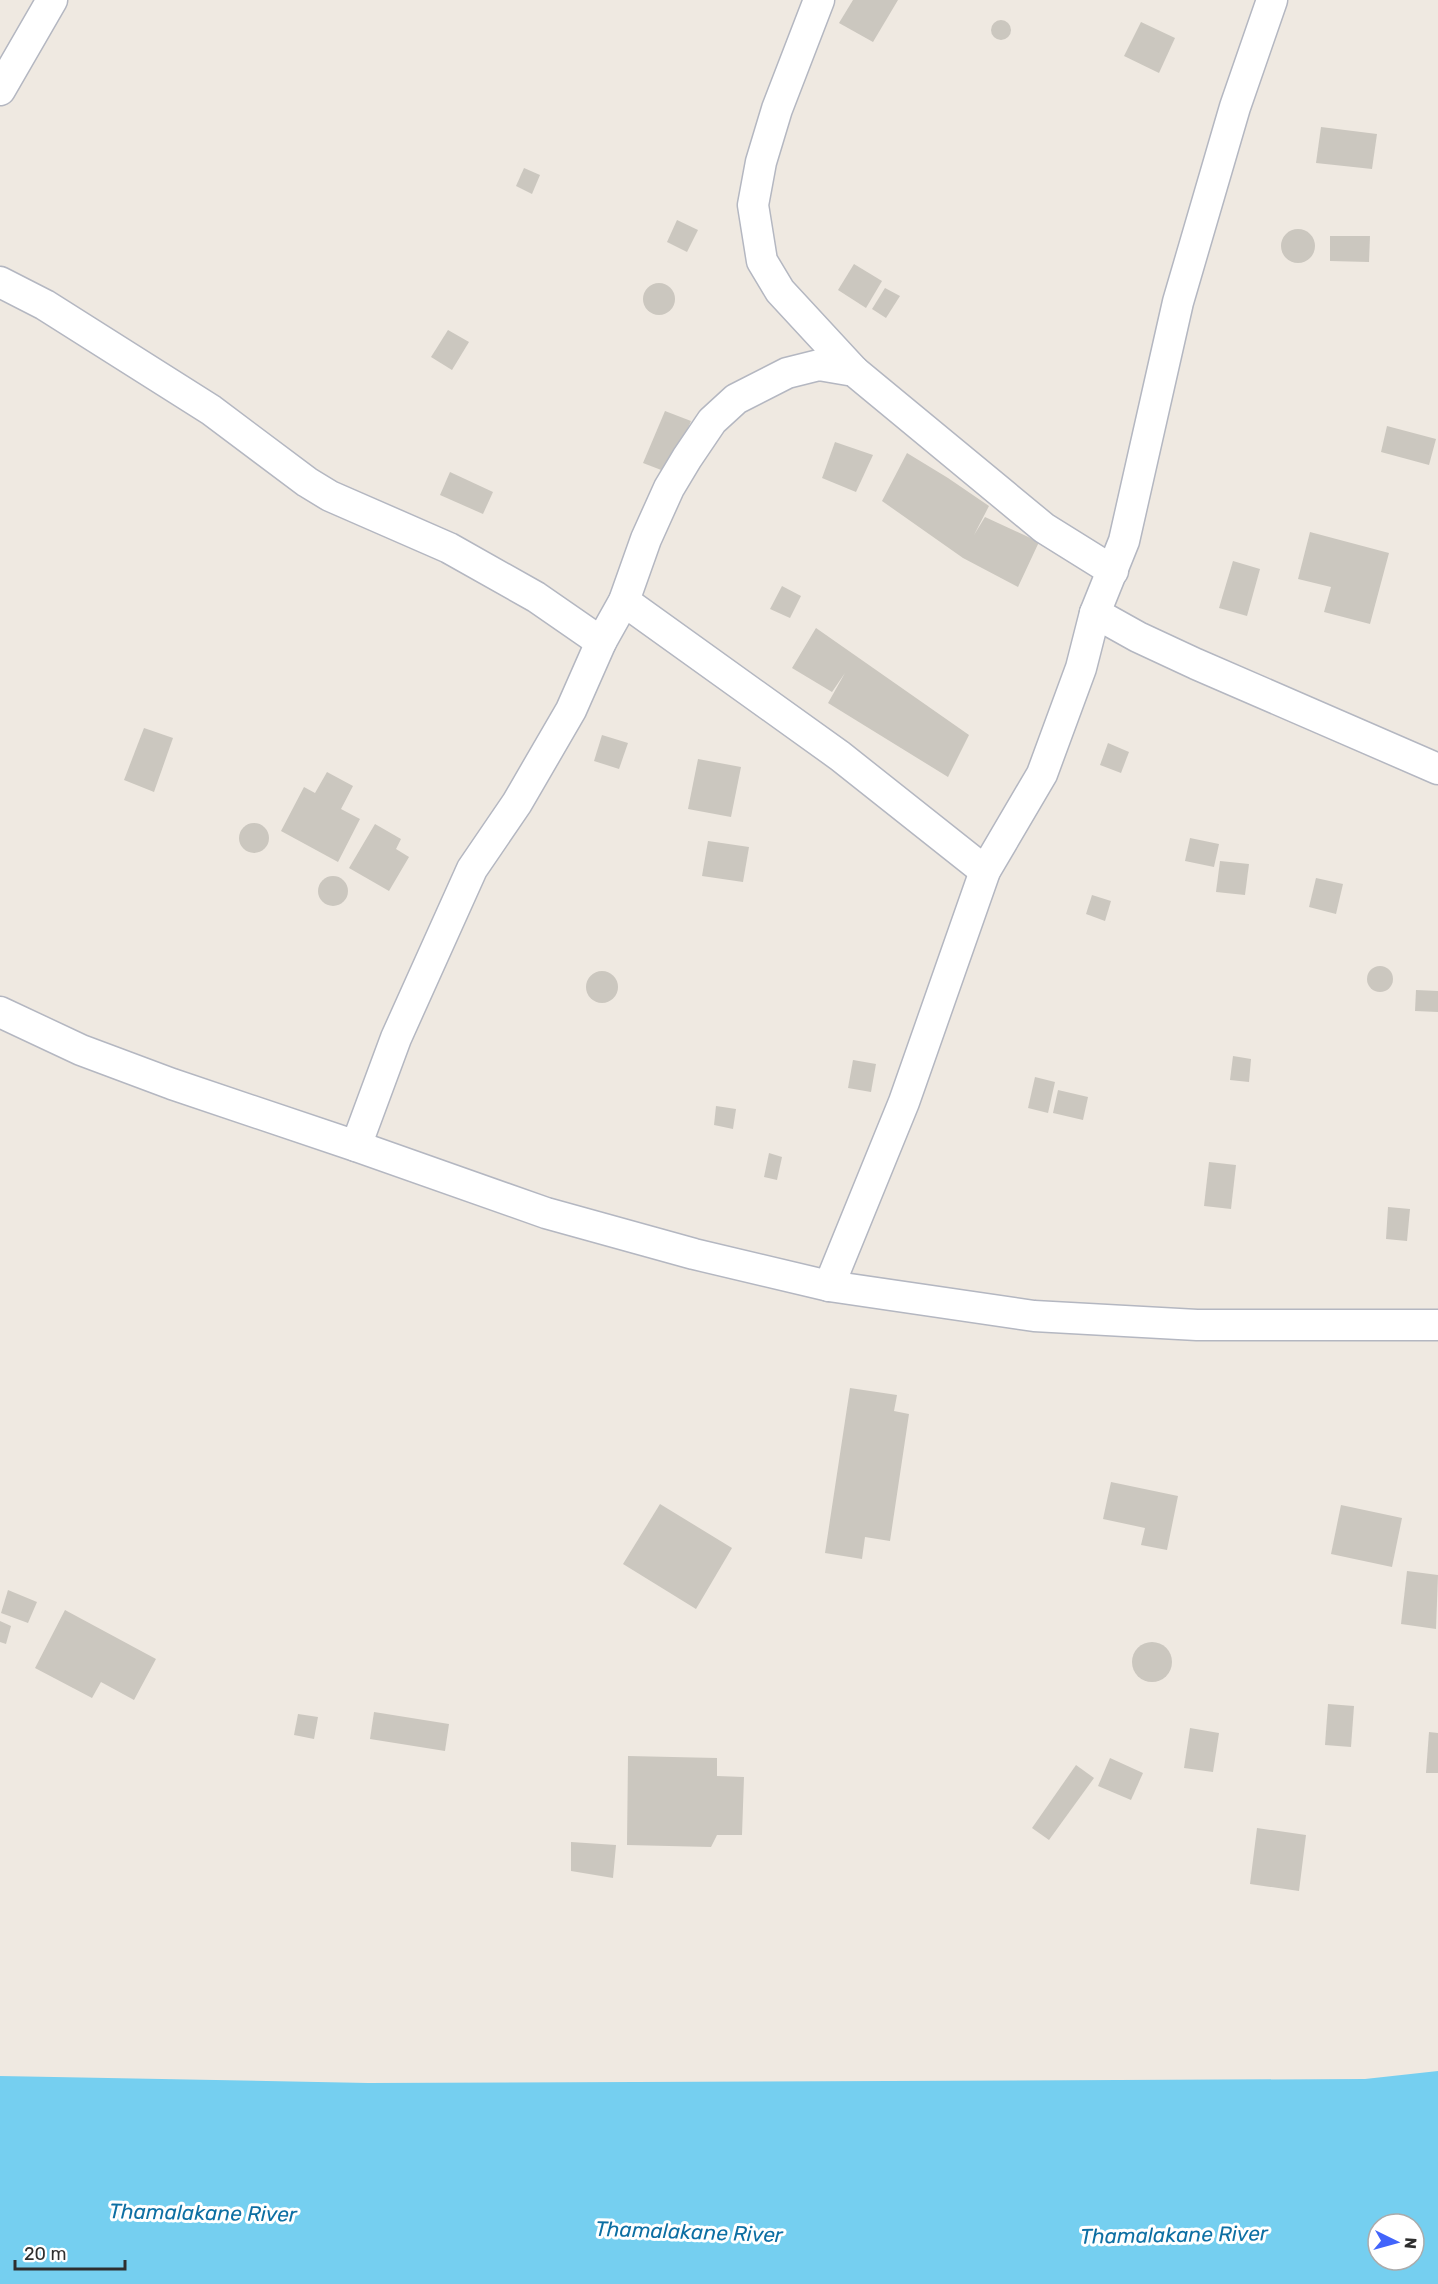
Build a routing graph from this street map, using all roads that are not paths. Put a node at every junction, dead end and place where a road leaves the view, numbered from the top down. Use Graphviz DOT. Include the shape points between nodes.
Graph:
graph roads {
  1 [pos="52,0"];
  2 [pos="819,0"];
  3 [pos="1272,0"];
  4 [pos="0,90"];
  5 [pos="0,282"];
  6 [pos="854,371"];
  7 [pos="1113,571"];
  8 [pos="624,601"];
  9 [pos="1095,613"];
  10 [pos="601,642"];
  11 [pos="1438,769"];
  12 [pos="985,871"];
  13 [pos="0,1012"];
  14 [pos="356,1146"];
  15 [pos="829,1286"];
  16 [pos="1438,1325"];
  1 -- 4 [label="street"];
  2 -- 6 [label="street" via="777,109 760,162 753,205 762,261 780,291"];
  3 -- 7 [label="street" via="1235,107 1178,302 1141,473"];
  5 -- 10 [label="street" via="45,305 211,410 315,486 449,548 536,597"];
  6 -- 7 [label="street" via="1044,528"];
  6 -- 8 [label="street" via="819,364 787,373 735,399 712,421 669,489"];
  7 -- 9 [label="street"];
  8 -- 10 [label="street"];
  8 -- 12 [label="street" via="840,756"];
  9 -- 11 [label="street" via="1196,664"];
  9 -- 12 [label="street" via="1081,668 1042,774"];
  10 -- 14 [label="street" via="571,710 472,869 396,1038"];
  12 -- 15 [label="street" via="904,1102"];
  13 -- 14 [label="street" via="101,1058"];
  14 -- 15 [label="street" via="546,1212 694,1254"];
  15 -- 16 [label="street" via="1034,1316 1197,1325"];
}
